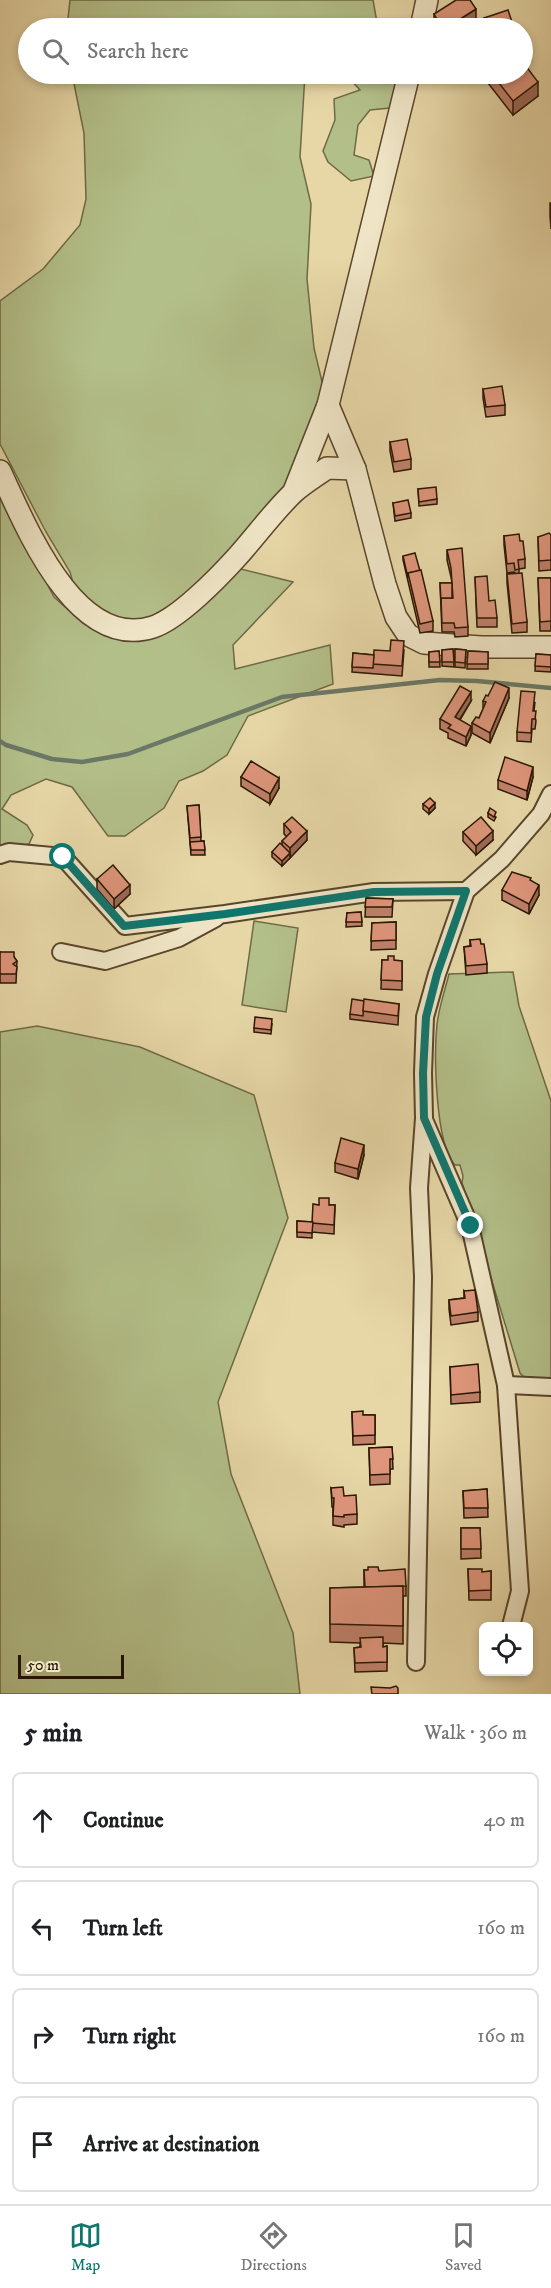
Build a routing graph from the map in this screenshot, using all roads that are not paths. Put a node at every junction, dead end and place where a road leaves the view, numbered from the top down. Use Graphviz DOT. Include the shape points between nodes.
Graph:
graph roads {
  1 [pos="427,0"];
  2 [pos="422,18"];
  3 [pos="408,84"];
  4 [pos="328,405"];
  5 [pos="355,469"];
  6 [pos="0,471"];
  7 [pos="294,492"];
  8 [pos="551,647"];
  9 [pos="551,794"];
  10 [pos="0,855"];
  11 [pos="466,891"];
  12 [pos="225,914"];
  13 [pos="61,951"];
  14 [pos="424,1118"];
  15 [pos="506,1384"];
  16 [pos="551,1387"];
  17 [pos="512,1622"];
  18 [pos="416,1662"];
  1 -- 2 [label="street"];
  3 -- 4 [label="street"];
  4 -- 5 [label="street"];
  4 -- 7 [label="street"];
  5 -- 7 [label="street" via="327,468"];
  5 -- 8 [label="street" via="385,584 396,617 408,635 424,643"];
  6 -- 7 [label="street" via="32,538 64,589 85,612 103,624 131,630 153,627 174,615 235,559"];
  9 -- 11 [label="street" via="541,814 502,859"];
  10 -- 12 [label="street" via="9,852 63,857 124,926"];
  11 -- 12 [label="street" via="374,892"];
  11 -- 14 [label="street" via="426,1017"];
  12 -- 13 [label="street" via="179,938 105,961"];
  14 -- 15 [label="street" via="471,1226"];
  14 -- 18 [label="street" via="419,1188 423,1288"];
  15 -- 16 [label="street"];
  15 -- 17 [label="street" via="520,1591"];
}
